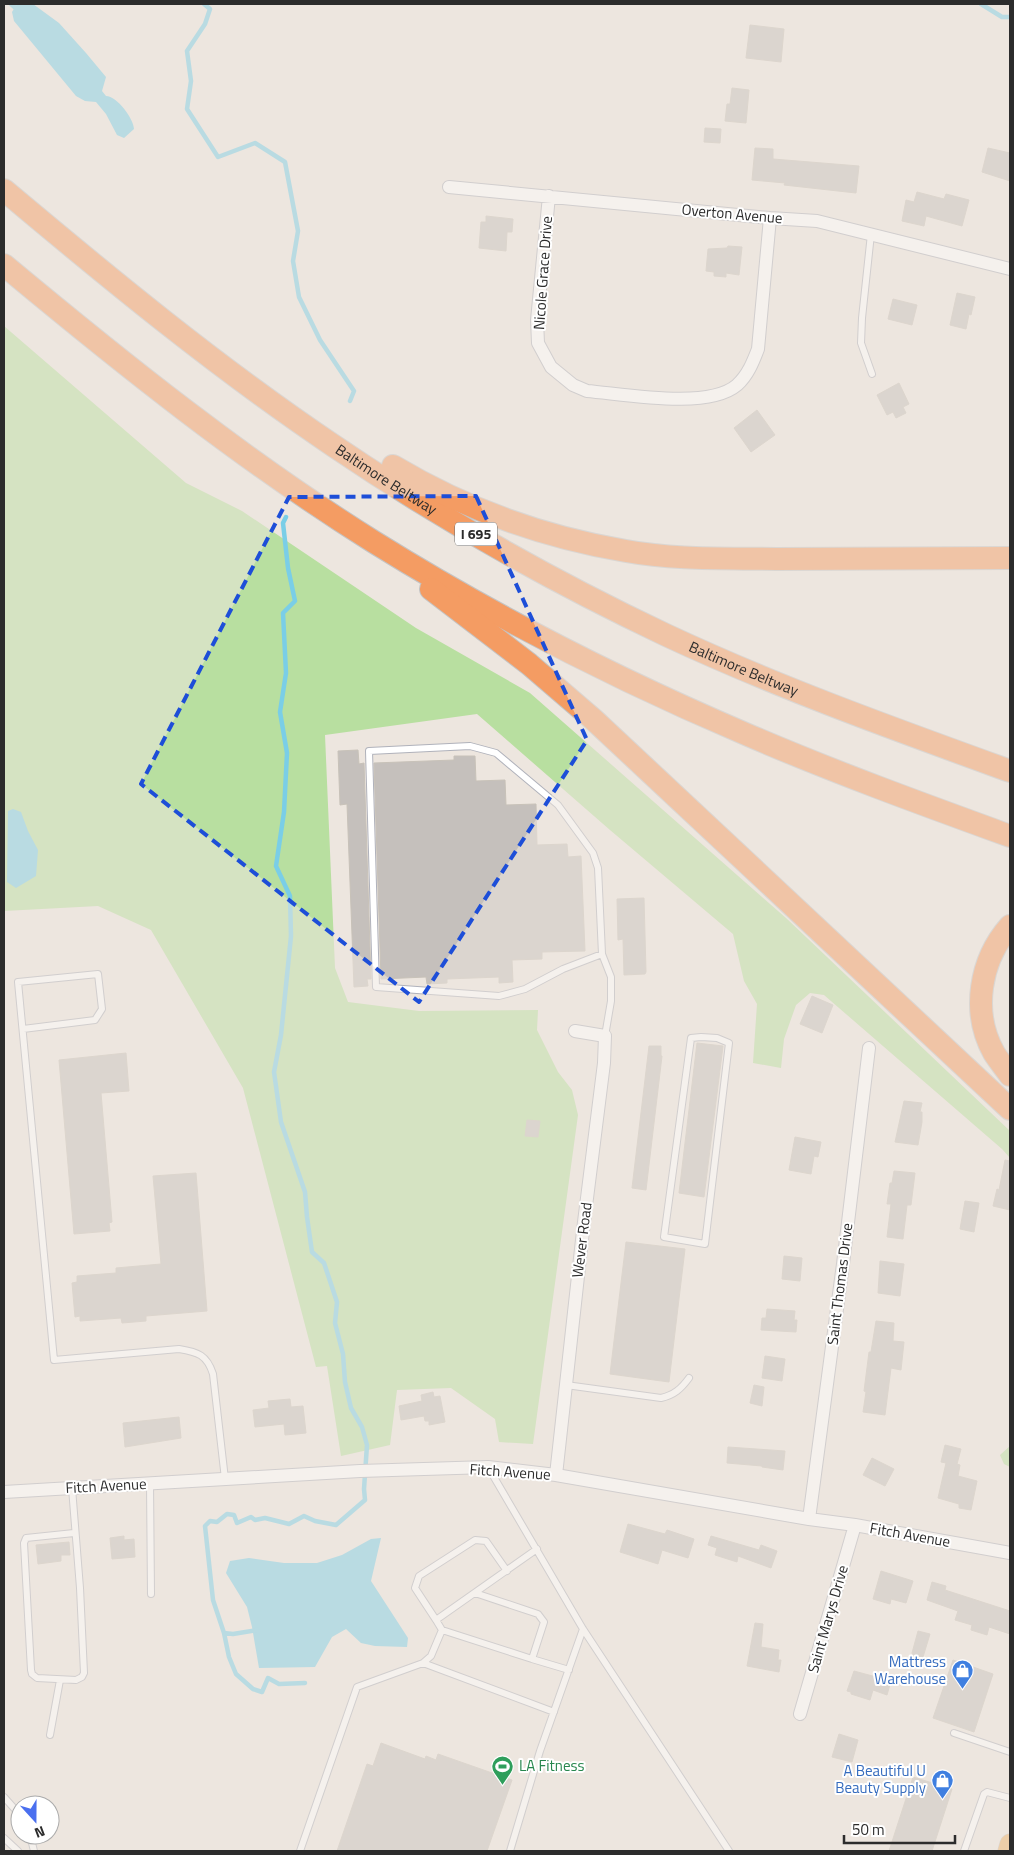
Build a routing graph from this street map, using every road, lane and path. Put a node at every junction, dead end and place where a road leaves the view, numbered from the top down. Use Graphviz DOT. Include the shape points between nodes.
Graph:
graph roads {
  1 [pos="449,187"];
  2 [pos="10,195"];
  3 [pos="549,196"];
  4 [pos="770,218"];
  5 [pos="871,234"];
  6 [pos="4,265"];
  7 [pos="1010,269"];
  8 [pos="872,374"];
  9 [pos="374,542"];
  10 [pos="1010,558"];
  11 [pos="1010,771"];
  12 [pos="1010,836"];
  13 [pos="1010,926"];
  14 [pos="602,954"];
  15 [pos="23,1029"];
  16 [pos="575,1031"];
  17 [pos="605,1036"];
  18 [pos="869,1048"];
  19 [pos="1010,1075"];
  20 [pos="1010,1109"];
  21 [pos="705,1244"];
  22 [pos="689,1378"];
  23 [pos="566,1385"];
  24 [pos="488,1467"];
  25 [pos="556,1475"];
  26 [pos="225,1479"];
  27 [pos="150,1483"];
  28 [pos="72,1488"];
  29 [pos="4,1492"];
  30 [pos="809,1519"];
  31 [pos="855,1525"];
  32 [pos="74,1533"];
  33 [pos="537,1549"];
  34 [pos="1010,1553"];
  35 [pos="506,1571"];
  36 [pos="475,1593"];
  37 [pos="151,1594"];
  38 [pos="436,1620"];
  39 [pos="583,1629"];
  40 [pos="442,1630"];
  41 [pos="532,1659"];
  42 [pos="423,1663"];
  43 [pos="569,1670"];
  44 [pos="60,1680"];
  45 [pos="554,1712"];
  46 [pos="800,1714"];
  47 [pos="954,1733"];
  48 [pos="50,1735"];
  49 [pos="1010,1752"];
  50 [pos="1010,1798"];
  51 [pos="4,1838"];
  52 [pos="1010,1844"];
  53 [pos="18,1851"];
  54 [pos="300,1851"];
  55 [pos="510,1851"];
  56 [pos="729,1851"];
  57 [pos="964,1851"];
  58 [pos="1008,1851"];
  1 -- 3 [label="street, Overton Avenue"];
  2 -- 10 [label="highway" via="199,333 378,456 473,507 531,529 627,552 672,557"];
  2 -- 11 [label="highway, Baltimore Beltway / I 695" via="192,343 277,406 336,447 489,542 675,639 769,680"];
  3 -- 4 [label="street, Overton Avenue"];
  3 -- 4 [label="street, Nicole Grace Drive" via="537,320 538,343 557,372 587,391 684,400 723,394 737,385 751,368 758,349"];
  4 -- 5 [label="street, Overton Avenue" via="817,221"];
  5 -- 7 [label="street, Overton Avenue"];
  5 -- 8 [label="lane" via="862,343"];
  6 -- 9 [label="highway" via="239,452"];
  9 -- 12 [label="highway" via="537,636 654,693 749,736"];
  9 -- 20 [label="highway" via="529,664 593,719"];
  13 -- 19 [label="highway" via="989,960 982,985 981,1006 994,1052"];
  14 -- 14 [label="lane" via="598,868 593,853 558,805 496,754 470,746 369,751 376,987 499,996 525,989 562,969"];
  14 -- 17 [label="lane" via="612,977"];
  15 -- 15 [label="lane" via="18,982 98,974 102,1009 96,1020"];
  15 -- 26 [label="lane" via="54,1360 179,1349 204,1357 213,1374"];
  16 -- 17 [label="street"];
  17 -- 23 [label="street, Wever Road"];
  18 -- 30 [label="street, Saint Thomas Drive"];
  21 -- 21 [label="lane" via="729,1042 701,1037 691,1038 664,1237"];
  22 -- 23 [label="lane" via="680,1390 661,1398"];
  23 -- 25 [label="street, Wever Road"];
  24 -- 25 [label="street, Fitch Avenue"];
  24 -- 26 [label="street, Fitch Avenue"];
  24 -- 33 [label="lane"];
  25 -- 30 [label="street, Fitch Avenue"];
  26 -- 27 [label="street, Fitch Avenue"];
  27 -- 28 [label="street, Fitch Avenue"];
  27 -- 37 [label="lane"];
  28 -- 29 [label="street, Fitch Avenue"];
  28 -- 32 [label="lane"];
  30 -- 31 [label="street, Fitch Avenue"];
  31 -- 34 [label="street, Fitch Avenue"];
  31 -- 46 [label="street, Saint Marys Drive"];
  32 -- 44 [label="lane" via="84,1673 76,1680"];
  32 -- 44 [label="lane" via="26,1538 23,1552 32,1674 37,1678"];
  33 -- 35 [label="lane"];
  33 -- 39 [label="lane"];
  35 -- 36 [label="lane"];
  35 -- 38 [label="lane" via="486,1541 475,1540 419,1576 415,1588"];
  36 -- 38 [label="lane"];
  36 -- 41 [label="lane" via="538,1614 544,1622"];
  38 -- 40 [label="lane"];
  39 -- 43 [label="lane"];
  39 -- 56 [label="lane"];
  40 -- 41 [label="lane"];
  40 -- 42 [label="lane" via="431,1656"];
  41 -- 43 [label="lane"];
  42 -- 45 [label="lane"];
  42 -- 54 [label="lane" via="357,1687"];
  43 -- 45 [label="lane"];
  44 -- 48 [label="lane"];
  45 -- 55 [label="lane"];
  47 -- 49 [label="lane"];
  50 -- 57 [label="lane" via="988,1792 984,1794"];
  51 -- 53 [label="lane"];
  52 -- 58 [label="highway"];
}
